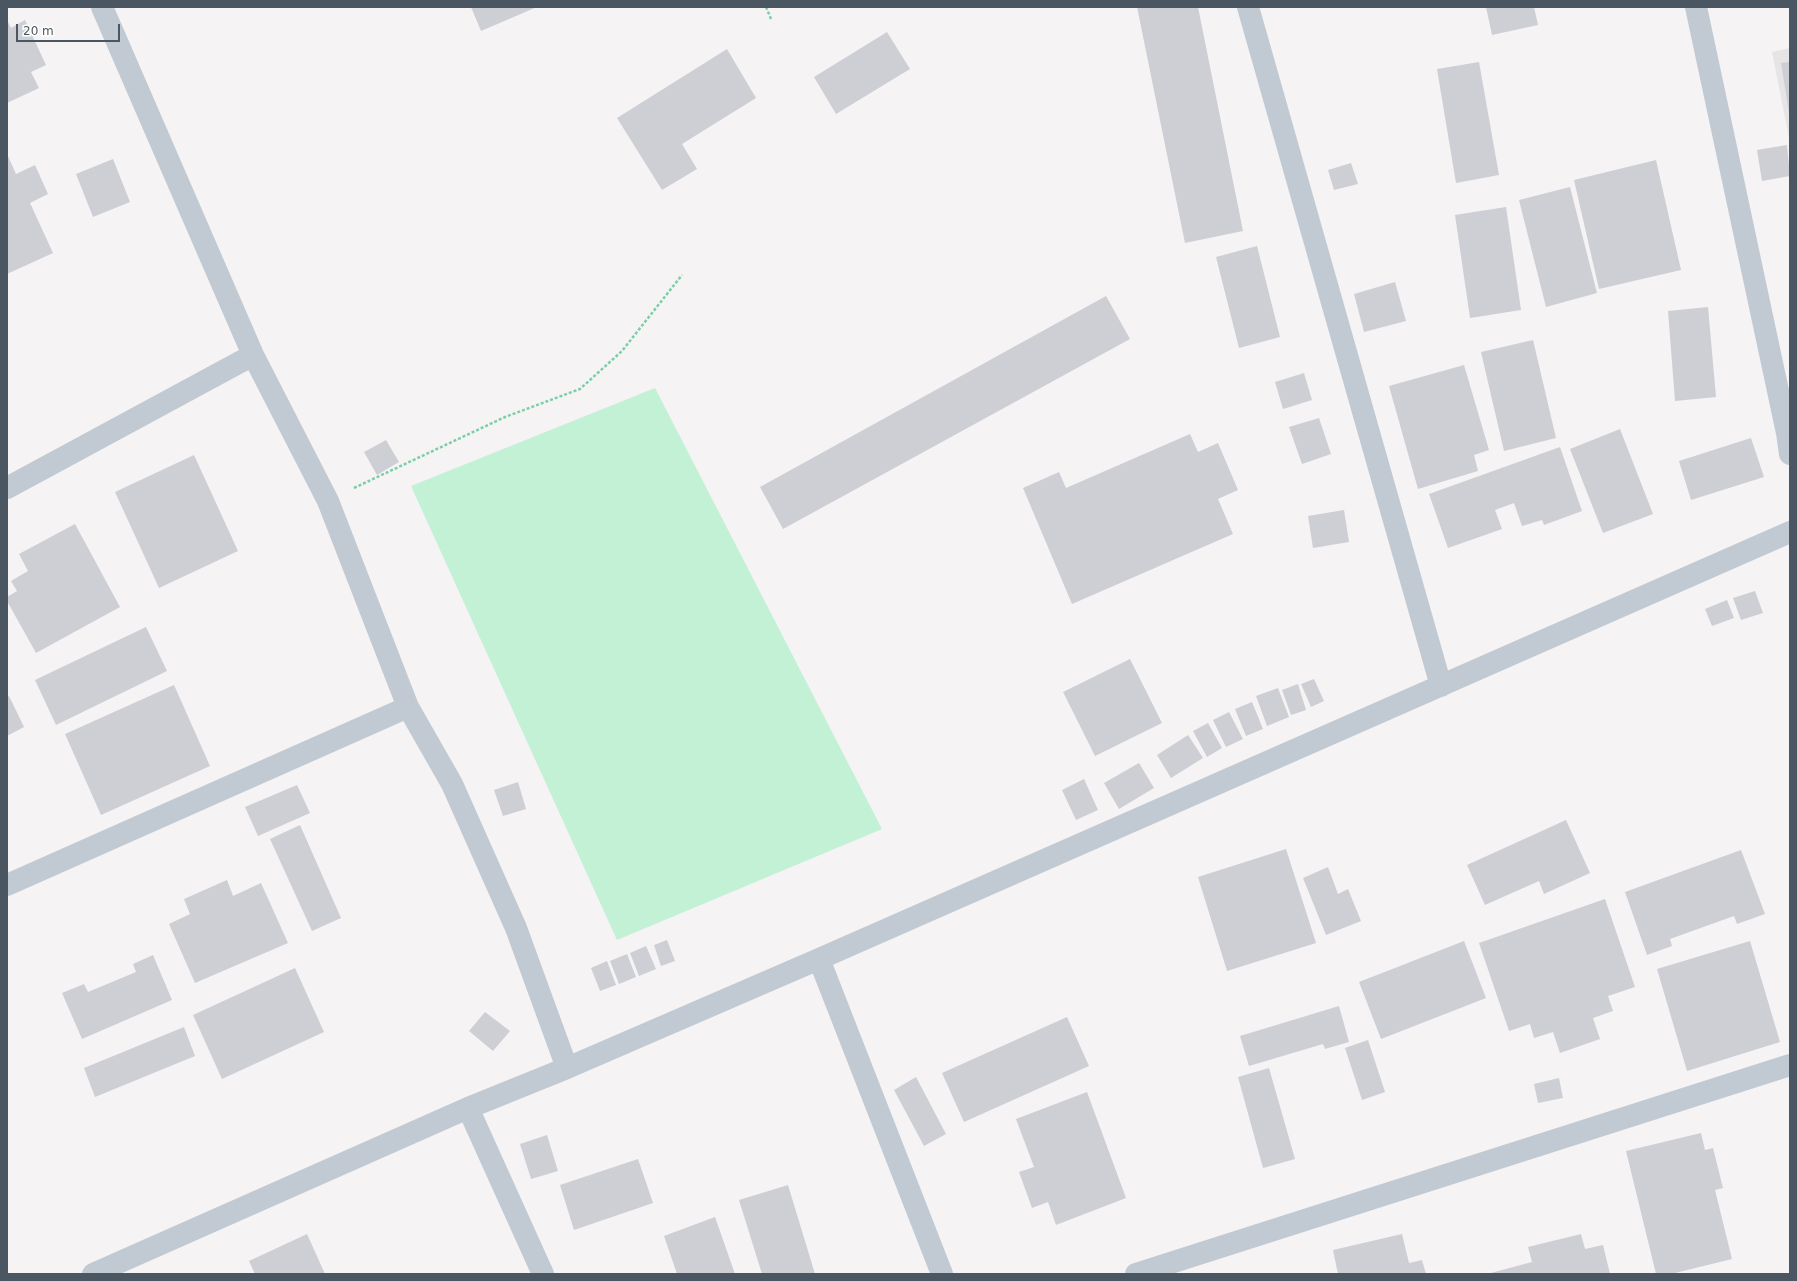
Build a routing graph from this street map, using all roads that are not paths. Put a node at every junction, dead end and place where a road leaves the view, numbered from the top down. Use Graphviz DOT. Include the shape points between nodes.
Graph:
graph roads {
  1 [pos="102,7"];
  2 [pos="1248,7"];
  3 [pos="1696,7"];
  4 [pos="253,355"];
  5 [pos="1790,454"];
  6 [pos="7,488"];
  7 [pos="1790,532"];
  8 [pos="1441,686"];
  9 [pos="408,707"];
  10 [pos="7,885"];
  11 [pos="819,959"];
  12 [pos="1790,1065"];
  13 [pos="567,1068"];
  14 [pos="468,1108"];
  15 [pos="102,1272"];
  16 [pos="543,1274"];
  17 [pos="942,1274"];
  18 [pos="1136,1274"];
  1 -- 4 [label="street"];
  2 -- 8 [label="street"];
  3 -- 5 [label="street" via="1786,425"];
  4 -- 6 [label="street"];
  4 -- 9 [label="street" via="328,501"];
  7 -- 8 [label="street"];
  8 -- 11 [label="street"];
  9 -- 10 [label="street"];
  9 -- 13 [label="street" via="452,784 516,928"];
  11 -- 13 [label="street"];
  11 -- 17 [label="street"];
  12 -- 18 [label="street"];
  13 -- 14 [label="street"];
  14 -- 15 [label="street"];
  14 -- 16 [label="street"];
}
